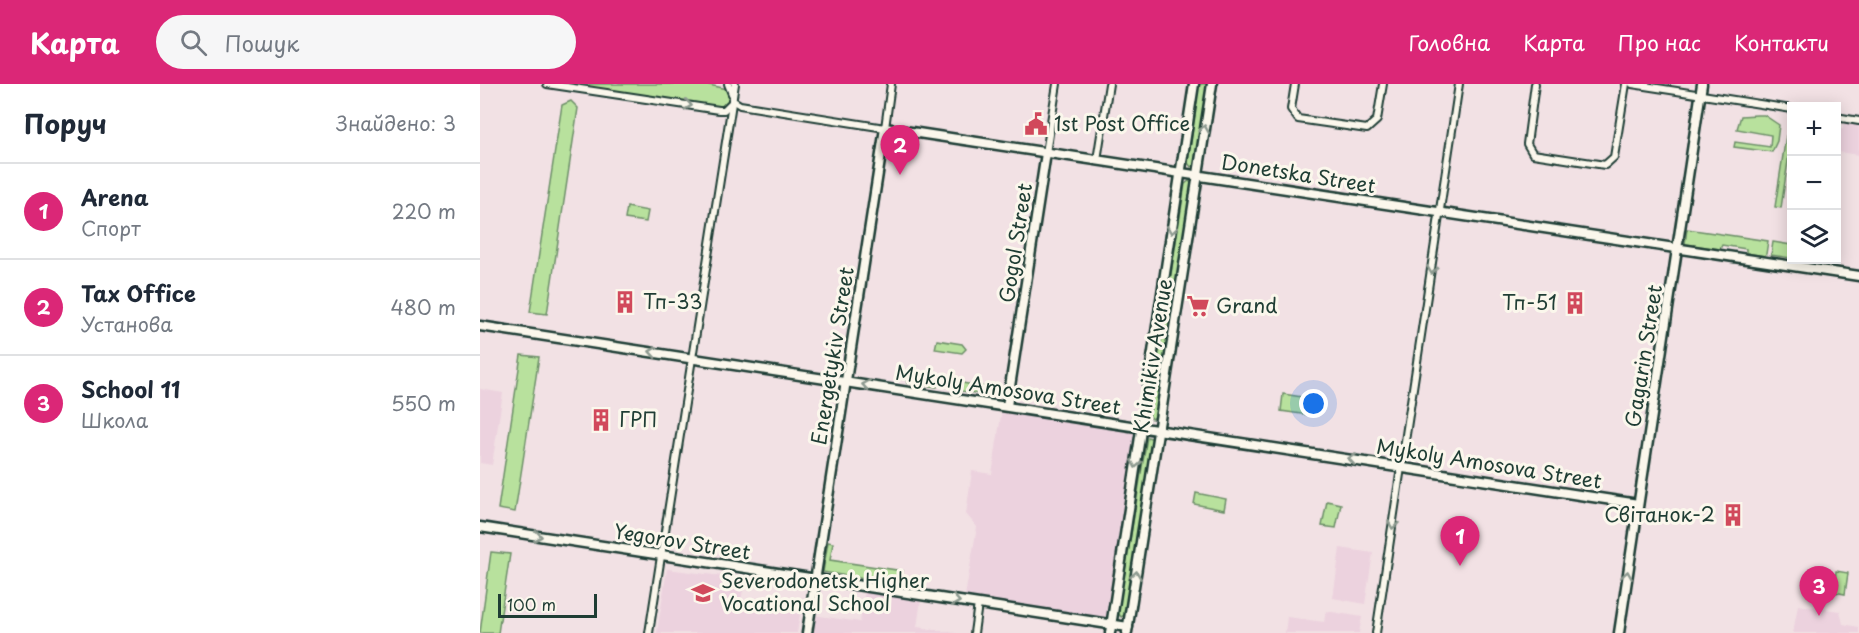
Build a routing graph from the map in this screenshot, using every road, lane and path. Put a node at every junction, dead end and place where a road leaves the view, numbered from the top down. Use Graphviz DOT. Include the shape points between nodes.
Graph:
graph roads {
  1 [pos="547,84"];
  2 [pos="728,84"];
  3 [pos="735,84"];
  4 [pos="891,84"];
  5 [pos="1057,84"];
  6 [pos="1109,84"];
  7 [pos="1194,84"];
  8 [pos="1212,84"];
  9 [pos="1295,84"];
  10 [pos="1383,84"];
  11 [pos="1459,84"];
  12 [pos="1535,84"];
  13 [pos="1626,84"];
  14 [pos="1632,84"];
  15 [pos="1702,84"];
  16 [pos="1701,94"];
  17 [pos="732,100"];
  18 [pos="1787,108"];
  19 [pos="1841,118"];
  20 [pos="1859,121"];
  21 [pos="885,128"];
  22 [pos="1046,153"];
  23 [pos="1097,160"];
  24 [pos="1181,172"];
  25 [pos="1197,175"];
  26 [pos="1441,212"];
  27 [pos="1677,249"];
  28 [pos="1859,276"];
  29 [pos="480,326"];
  30 [pos="691,358"];
  31 [pos="846,381"];
  32 [pos="1007,406"];
  33 [pos="1142,427"];
  34 [pos="1158,429"];
  35 [pos="1402,467"];
  36 [pos="1638,504"];
  37 [pos="480,528"];
  38 [pos="661,555"];
  39 [pos="815,579"];
  40 [pos="978,604"];
  41 [pos="1111,629"];
  42 [pos="1128,630"];
  43 [pos="649,633"];
  44 [pos="807,633"];
  45 [pos="974,633"];
  46 [pos="1376,633"];
  47 [pos="1619,633"];
  1 -- 17 [label="street, one-way" via="719,110 728,108"];
  2 -- 17 [label="street"];
  3 -- 17 [label="street"];
  4 -- 21 [label="street, Energetykiv Street"];
  5 -- 22 [label="street, Gogol Street"];
  6 -- 23 [label="street"];
  7 -- 24 [label="street, Khimikiv Avenue"];
  25 -- 8 [label="street, Khimikiv Avenue, one-way"];
  9 -- 10 [label="street" via="1291,109 1298,119 1367,129 1377,120"];
  11 -- 26 [label="street"];
  12 -- 13 [label="street" via="1527,144 1533,154 1605,165 1614,157"];
  14 -- 16 [label="street"];
  15 -- 16 [label="street, Gagarin Street"];
  16 -- 18 [label="street"];
  16 -- 27 [label="street, Gagarin Street"];
  17 -- 21 [label="street, Donetska Street" via="740,105"];
  17 -- 30 [label="street"];
  19 -- 20 [label="street"];
  21 -- 22 [label="street, Donetska Street"];
  21 -- 31 [label="street, Energetykiv Street"];
  22 -- 23 [label="street, Donetska Street"];
  22 -- 32 [label="street, Gogol Street"];
  23 -- 24 [label="street, Donetska Street"];
  24 -- 25 [label="street, Donetska Street"];
  24 -- 33 [label="street, Khimikiv Avenue, one-way"];
  25 -- 26 [label="street, Donetska Street"];
  25 -- 34 [label="street, Khimikiv Avenue"];
  26 -- 27 [label="street, Donetska Street"];
  26 -- 35 [label="street, one-way"];
  27 -- 28 [label="street, Donetska Street"];
  27 -- 36 [label="street, Gagarin Street"];
  30 -- 29 [label="street, Mykoly Amosova Street, one-way"];
  30 -- 31 [label="street, Mykoly Amosova Street"];
  30 -- 38 [label="street"];
  32 -- 31 [label="street, Mykoly Amosova Street, one-way"];
  31 -- 39 [label="street, Energetykiv Street"];
  32 -- 33 [label="street, Mykoly Amosova Street"];
  33 -- 34 [label="street, Mykoly Amosova Street"];
  33 -- 41 [label="street, Khimikiv Avenue, one-way"];
  35 -- 34 [label="street, Mykoly Amosova Street, one-way"];
  42 -- 34 [label="street, Khimikiv Avenue, one-way"];
  35 -- 36 [label="street, Mykoly Amosova Street"];
  35 -- 46 [label="street, one-way"];
  47 -- 36 [label="street, Gagarin Street, one-way"];
  37 -- 38 [label="street, Yegorov Street, one-way"];
  38 -- 39 [label="street, Yegorov Street"];
  38 -- 43 [label="street"];
  39 -- 40 [label="street, Yegorov Street, one-way"];
  39 -- 44 [label="street, Energetykiv Street"];
  40 -- 41 [label="street, Yegorov Street"];
  40 -- 45 [label="street"];
  41 -- 42 [label="street, Yegorov Street"];
}
